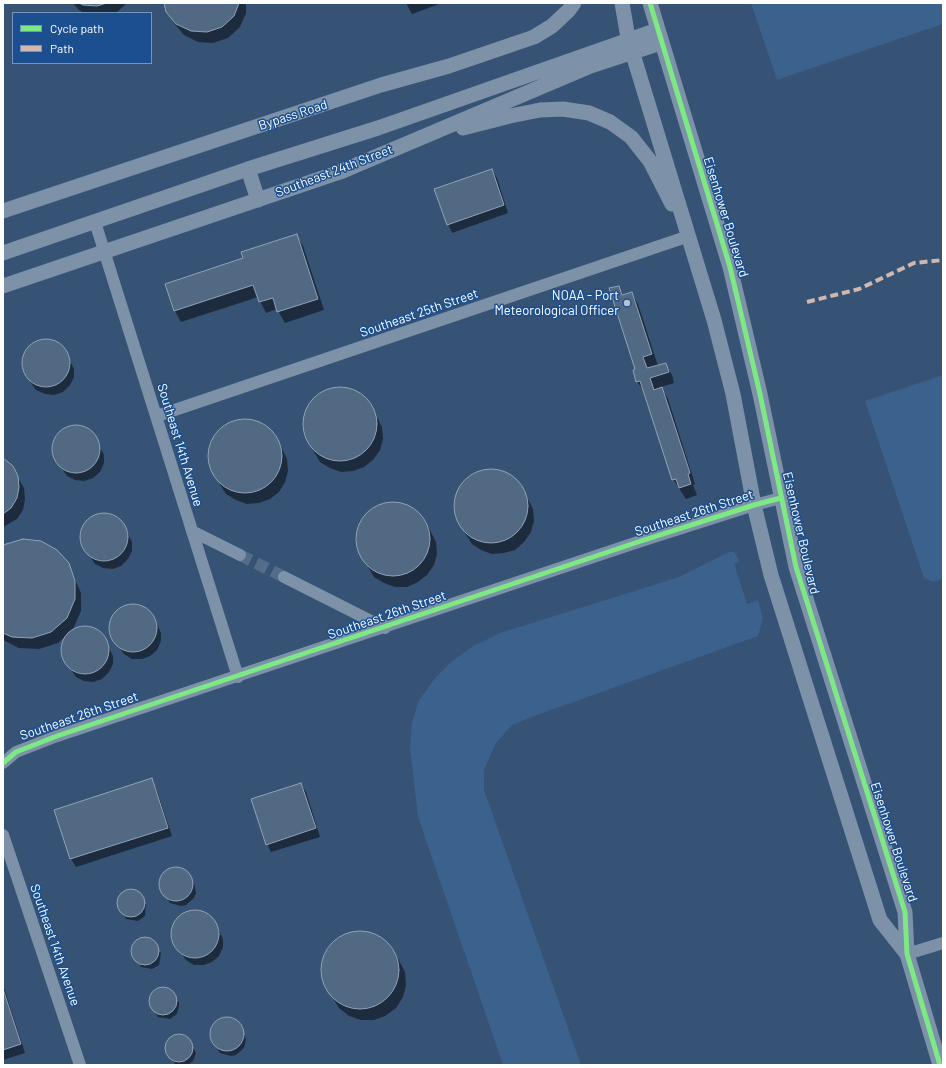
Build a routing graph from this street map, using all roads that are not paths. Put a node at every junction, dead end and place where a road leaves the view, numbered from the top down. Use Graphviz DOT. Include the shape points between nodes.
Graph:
graph roads {
  1 [pos="574,3"];
  2 [pos="622,3"];
  3 [pos="650,3"];
  4 [pos="659,36"];
  5 [pos="628,38"];
  6 [pos="633,53"];
  7 [pos="408,143"];
  8 [pos="248,170"];
  9 [pos="258,200"];
  10 [pos="3,211"];
  11 [pos="95,222"];
  12 [pos="689,236"];
  13 [pos="105,252"];
  14 [pos="3,253"];
  15 [pos="3,286"];
  16 [pos="156,416"];
  17 [pos="781,498"];
  18 [pos="754,505"];
  19 [pos="192,531"];
  20 [pos="240,555"];
  21 [pos="284,577"];
  22 [pos="385,628"];
  23 [pos="238,677"];
  24 [pos="3,763"];
  25 [pos="3,835"];
  26 [pos="943,942"];
  27 [pos="907,954"];
  28 [pos="80,1065"];
  29 [pos="940,1065"];
  1 -- 10 [label="street, Bypass Road" via="552,26 534,37 381,85"];
  2 -- 5 [label="street, Eisenhower Boulevard"];
  3 -- 4 [label="street, Eisenhower Boulevard"];
  4 -- 5 [label="street, Southeast 24th Street"];
  4 -- 6 [label="street, Southeast 24th Street"];
  4 -- 17 [label="street, Eisenhower Boulevard" via="730,267"];
  5 -- 6 [label="street, Eisenhower Boulevard"];
  5 -- 8 [label="street, Southeast 24th Street" via="378,128"];
  6 -- 7 [label="street, Southeast 24th Street" via="588,67"];
  6 -- 12 [label="street, Eisenhower Boulevard"];
  7 -- 9 [label="street, Southeast 24th Street" via="340,172"];
  7 -- 12 [label="street" via="540,110 563,109 589,113 610,122 631,137 650,161"];
  8 -- 9 [label="street"];
  8 -- 11 [label="street, Southeast 24th Street"];
  9 -- 13 [label="street, Southeast 24th Street"];
  11 -- 13 [label="street, Southeast 14th Avenue"];
  11 -- 14 [label="street, Southeast 24th Street"];
  12 -- 16 [label="street, Southeast 25th Street"];
  12 -- 18 [label="street, Eisenhower Boulevard" via="714,320 732,394"];
  13 -- 15 [label="street, Southeast 24th Street"];
  13 -- 16 [label="street, Southeast 14th Avenue"];
  16 -- 19 [label="street, Southeast 14th Avenue"];
  17 -- 18 [label="street, Southeast 26th Street"];
  17 -- 27 [label="street, Eisenhower Boulevard" via="805,599 905,912"];
  18 -- 22 [label="street, Southeast 26th Street"];
  18 -- 27 [label="street, Eisenhower Boulevard" via="771,575 880,920"];
  19 -- 20 [label="street"];
  19 -- 23 [label="street, Southeast 14th Avenue"];
  21 -- 22 [label="street"];
  22 -- 23 [label="street, Southeast 26th Street"];
  23 -- 24 [label="street, Southeast 26th Street" via="57,736 16,752"];
  25 -- 28 [label="street, Southeast 14th Avenue"];
  26 -- 27 [label="street"];
  27 -- 29 [label="street, Eisenhower Boulevard"];
}
